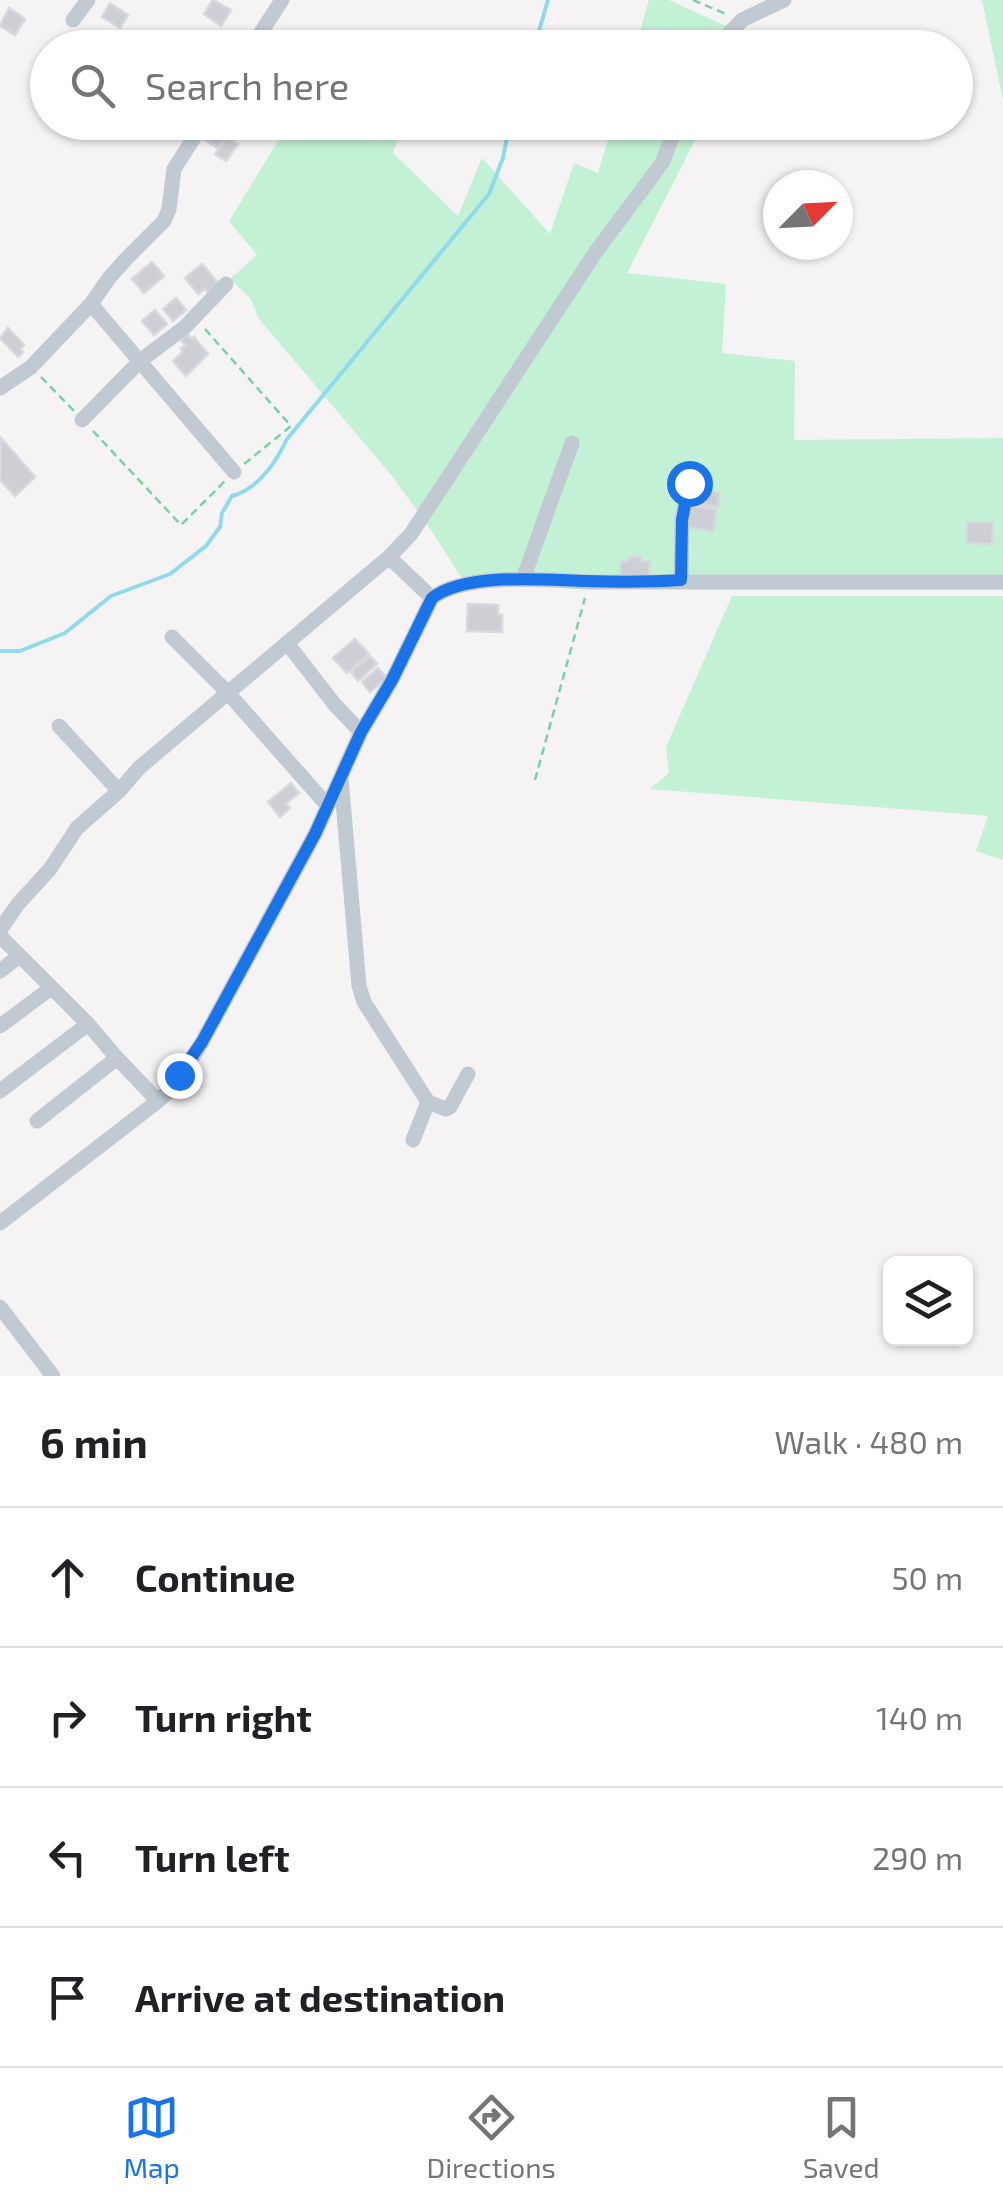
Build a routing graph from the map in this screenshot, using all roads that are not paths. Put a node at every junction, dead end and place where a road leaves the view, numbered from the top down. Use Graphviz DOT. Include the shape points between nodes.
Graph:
graph roads {
  1 [pos="88,0"];
  2 [pos="282,0"];
  3 [pos="784,0"];
  4 [pos="73,20"];
  5 [pos="263,30"];
  6 [pos="732,30"];
  7 [pos="193,140"];
  8 [pos="671,140"];
  9 [pos="226,284"];
  10 [pos="91,304"];
  11 [pos="140,361"];
  12 [pos="0,388"];
  13 [pos="82,420"];
  14 [pos="572,443"];
  15 [pos="234,472"];
  16 [pos="689,483"];
  17 [pos="389,557"];
  18 [pos="523,578"];
  19 [pos="681,580"];
  20 [pos="1003,582"];
  21 [pos="432,598"];
  22 [pos="172,637"];
  23 [pos="287,644"];
  24 [pos="228,693"];
  25 [pos="59,726"];
  26 [pos="361,732"];
  27 [pos="342,778"];
  28 [pos="119,790"];
  29 [pos="328,806"];
  30 [pos="0,933"];
  31 [pos="19,956"];
  32 [pos="0,970"];
  33 [pos="51,988"];
  34 [pos="88,1024"];
  35 [pos="0,1026"];
  36 [pos="116,1058"];
  37 [pos="468,1074"];
  38 [pos="0,1091"];
  39 [pos="155,1098"];
  40 [pos="428,1102"];
  41 [pos="37,1122"];
  42 [pos="413,1140"];
  43 [pos="0,1213"];
  44 [pos="0,1223"];
  45 [pos="0,1308"];
  46 [pos="53,1376"];
  1 -- 4 [label="street"];
  2 -- 5 [label="street"];
  3 -- 6 [label="street"];
  7 -- 10 [label="street" via="174,169 164,220"];
  8 -- 17 [label="street" via="662,163"];
  9 -- 11 [label="street"];
  10 -- 11 [label="street"];
  10 -- 12 [label="street" via="32,367"];
  11 -- 13 [label="street"];
  11 -- 15 [label="street"];
  14 -- 18 [label="street"];
  16 -- 19 [label="street"];
  17 -- 21 [label="street"];
  17 -- 23 [label="street"];
  18 -- 19 [label="street"];
  18 -- 21 [label="street" via="455,586"];
  19 -- 20 [label="street"];
  21 -- 26 [label="street"];
  22 -- 24 [label="street"];
  23 -- 24 [label="street"];
  23 -- 26 [label="street"];
  24 -- 28 [label="street"];
  24 -- 29 [label="street"];
  25 -- 28 [label="street"];
  26 -- 27 [label="street"];
  27 -- 29 [label="street"];
  27 -- 40 [label="street" via="359,986"];
  28 -- 30 [label="street" via="66,840"];
  29 -- 39 [label="street" via="212,1024"];
  30 -- 31 [label="street"];
  31 -- 32 [label="street"];
  31 -- 33 [label="street"];
  33 -- 34 [label="street"];
  33 -- 35 [label="street"];
  34 -- 36 [label="street"];
  34 -- 38 [label="street"];
  36 -- 39 [label="street"];
  36 -- 41 [label="street"];
  37 -- 40 [label="street" via="450,1107"];
  39 -- 43 [label="street"];
  39 -- 44 [label="street"];
  40 -- 42 [label="street"];
  45 -- 46 [label="street"];
}
